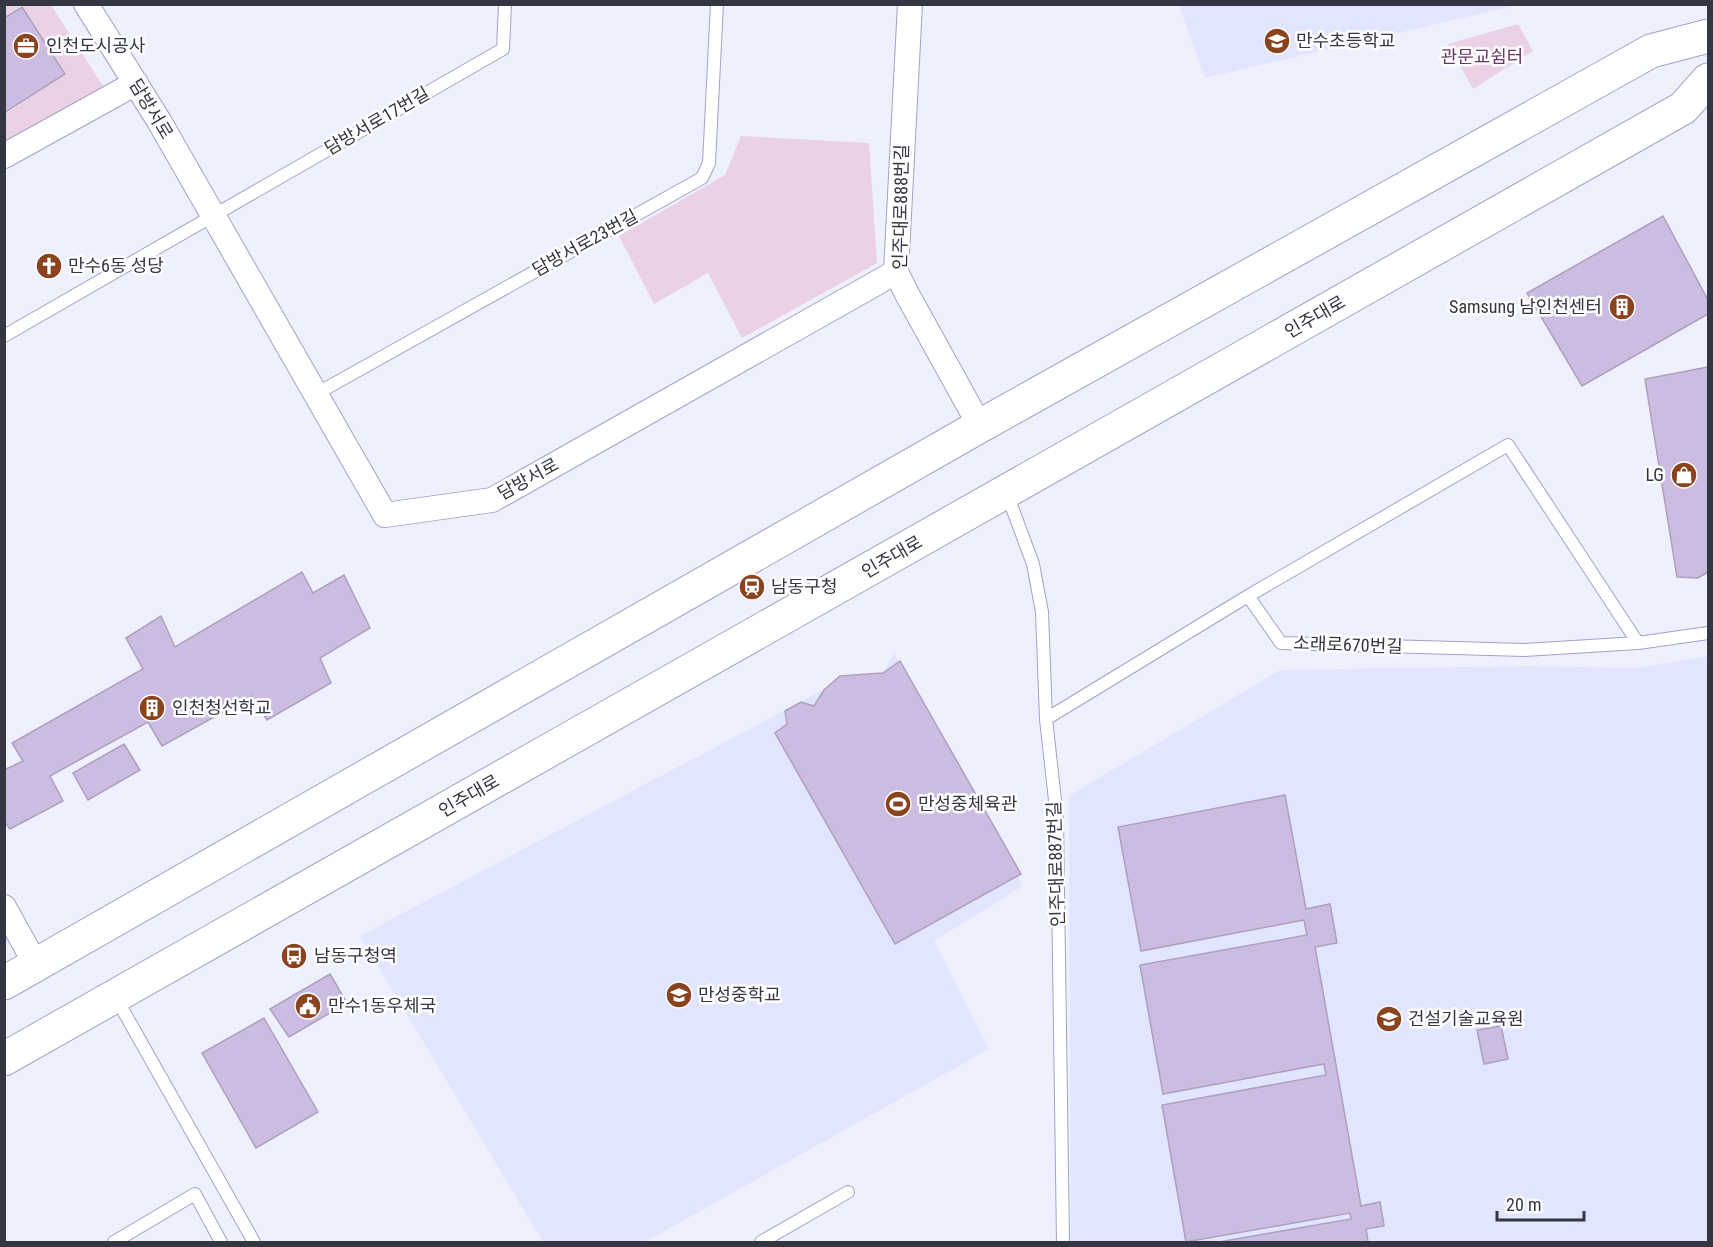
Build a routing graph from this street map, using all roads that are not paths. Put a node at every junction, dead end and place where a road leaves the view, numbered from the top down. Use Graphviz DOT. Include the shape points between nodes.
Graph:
graph roads {
  1 [pos="86,4"];
  2 [pos="505,4"];
  3 [pos="717,4"];
  4 [pos="910,4"];
  5 [pos="1708,36"];
  6 [pos="1708,80"];
  7 [pos="136,83"];
  8 [pos="4,156"];
  9 [pos="213,215"];
  10 [pos="896,272"];
  11 [pos="4,336"];
  12 [pos="316,394"];
  13 [pos="980,426"];
  14 [pos="1006,492"];
  15 [pos="1248,596"];
  16 [pos="1708,633"];
  17 [pos="1638,643"];
  18 [pos="1046,719"];
  19 [pos="4,906"];
  20 [pos="36,965"];
  21 [pos="4,983"];
  22 [pos="115,996"];
  23 [pos="4,1059"];
  24 [pos="848,1192"];
  25 [pos="114,1242"];
  26 [pos="221,1242"];
  27 [pos="254,1242"];
  28 [pos="761,1242"];
  29 [pos="1063,1242"];
  1 -- 7 [label="street, 담방서로"];
  2 -- 9 [label="lane, 담방서로17번길" via="503,49"];
  3 -- 12 [label="lane, 담방서로23번길" via="709,163 702,178"];
  4 -- 10 [label="street, 인주대로888번길"];
  5 -- 13 [label="main road" via="1651,51"];
  6 -- 14 [label="main road, 인주대로" via="1683,108"];
  7 -- 8 [label="street"];
  7 -- 9 [label="street, 담방서로"];
  9 -- 11 [label="lane"];
  9 -- 12 [label="street, 담방서로"];
  10 -- 12 [label="street, 담방서로" via="492,500 385,515"];
  10 -- 13 [label="street, 인주대로888번길"];
  13 -- 20 [label="main road"];
  14 -- 18 [label="lane, 인주대로887번길" via="1033,564 1042,612"];
  14 -- 22 [label="main road, 인주대로"];
  15 -- 17 [label="lane, 소래로670번길" via="1281,643 1524,650"];
  15 -- 17 [label="lane" via="1508,445"];
  15 -- 18 [label="lane"];
  16 -- 17 [label="lane, 소래로670번길"];
  18 -- 29 [label="lane, 인주대로887번길" via="1057,818"];
  19 -- 20 [label="street"];
  20 -- 21 [label="main road"];
  22 -- 23 [label="main road, 인주대로"];
  22 -- 27 [label="lane"];
  24 -- 28 [label="lane"];
  25 -- 26 [label="lane" via="195,1194"];
}
